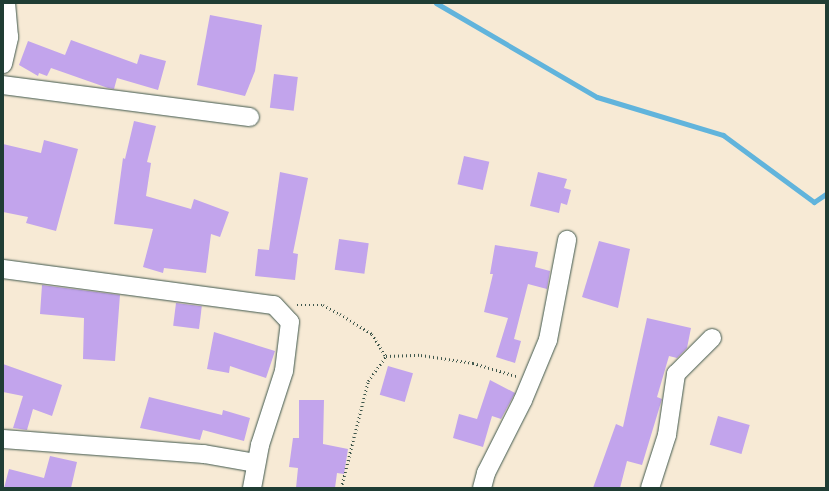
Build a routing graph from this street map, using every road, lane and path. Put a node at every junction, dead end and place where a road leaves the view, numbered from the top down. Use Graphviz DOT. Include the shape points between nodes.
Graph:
graph roads {
  1 [pos="6,3"];
  2 [pos="3,64"];
  3 [pos="3,85"];
  4 [pos="250,117"];
  5 [pos="566,240"];
  6 [pos="3,269"];
  7 [pos="274,305"];
  8 [pos="712,338"];
  9 [pos="386,356"];
  10 [pos="532,381"];
  11 [pos="3,439"];
  12 [pos="256,463"];
  13 [pos="252,488"];
  14 [pos="341,488"];
  15 [pos="482,488"];
  16 [pos="650,488"];
  1 -- 2 [label="street" via="9,37"];
  3 -- 4 [label="street"];
  5 -- 10 [label="street" via="548,340"];
  6 -- 7 [label="street"];
  7 -- 9 [label="path" via="323,305 372,334"];
  7 -- 12 [label="street" via="290,322 284,371"];
  8 -- 16 [label="street" via="676,374 667,434"];
  9 -- 10 [label="path" via="421,355 472,363"];
  9 -- 14 [label="path" via="368,382"];
  10 -- 15 [label="street" via="486,473"];
  11 -- 12 [label="street" via="204,454"];
  12 -- 13 [label="street"];
}
